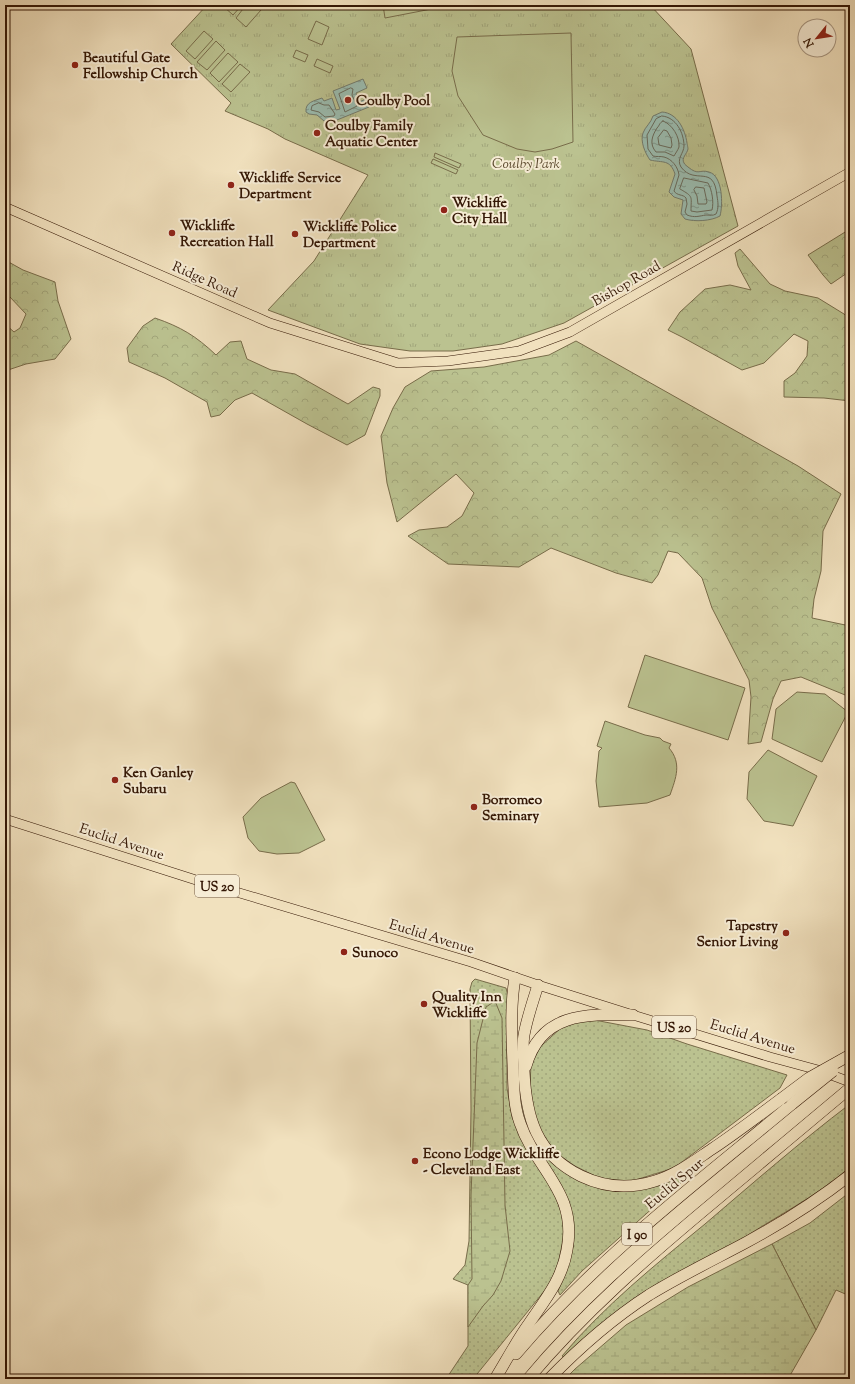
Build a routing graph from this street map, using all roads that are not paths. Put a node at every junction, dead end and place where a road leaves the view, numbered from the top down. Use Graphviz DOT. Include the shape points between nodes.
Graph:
graph roads {
  1 [pos="850,172"];
  2 [pos="5,207"];
  3 [pos="398,363"];
  4 [pos="5,818"];
  5 [pos="515,978"];
  6 [pos="538,985"];
  7 [pos="633,1015"];
  8 [pos="850,1056"];
  9 [pos="524,1075"];
  10 [pos="850,1082"];
  11 [pos="850,1088"];
  12 [pos="850,1175"];
  13 [pos="495,1379"];
  14 [pos="528,1379"];
  15 [pos="549,1379"];
  1 -- 3 [label="main road, Bishop Road" via="570,332 519,351 448,361"];
  2 -- 3 [label="main road, Ridge Road" via="270,323"];
  4 -- 5 [label="main road, Euclid Avenue / US 20" via="196,880 471,962"];
  5 -- 6 [label="main road, Euclid Avenue / US 20"];
  5 -- 13 [label="highway" via="511,1012 516,1112 526,1137 563,1198 568,1222 568,1240 562,1268 554,1287"];
  6 -- 7 [label="main road, Euclid Avenue / US 20"];
  6 -- 9 [label="highway" via="524,1035"];
  7 -- 9 [label="highway" via="585,1015 560,1022 545,1033 536,1044"];
  7 -- 10 [label="main road, Euclid Avenue / US 20" via="818,1070"];
  8 -- 9 [label="highway, bridge" via="810,1078 706,1153 672,1174 637,1185 594,1182 556,1159 536,1134 526,1096"];
  8 -- 13 [label="highway, Euclid Spur / I 90, bridge" via="605,1262 545,1322"];
  11 -- 14 [label="highway, I 90" via="618,1284 569,1332"];
  12 -- 15 [label="highway" via="791,1216 636,1304 594,1336"];
}
